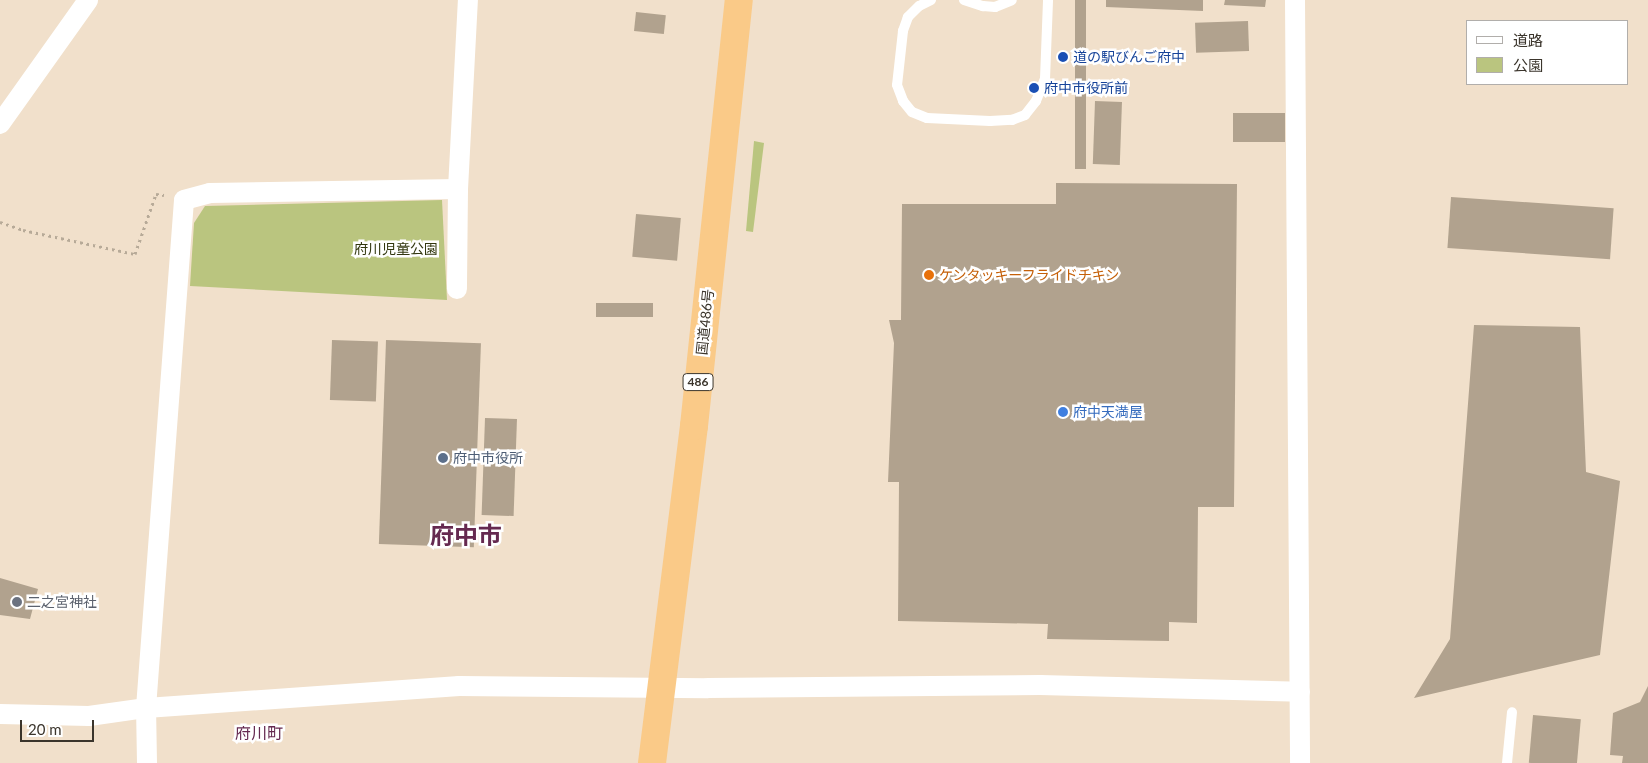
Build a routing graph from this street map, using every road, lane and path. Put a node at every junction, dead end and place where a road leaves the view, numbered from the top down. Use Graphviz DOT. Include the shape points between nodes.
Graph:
graph roads {
  1 [pos="88,0"];
  2 [pos="468,0"];
  3 [pos="739,0"];
  4 [pos="931,0"];
  5 [pos="964,0"];
  6 [pos="1012,0"];
  7 [pos="1048,0"];
  8 [pos="1295,0"];
  9 [pos="0,124"];
  10 [pos="458,189"];
  11 [pos="184,200"];
  12 [pos="0,222"];
  13 [pos="456,289"];
  14 [pos="663,687"];
  15 [pos="1300,692"];
  16 [pos="146,708"];
  17 [pos="1512,712"];
  18 [pos="0,714"];
  19 [pos="147,763"];
  20 [pos="652,763"];
  21 [pos="1300,763"];
  22 [pos="1507,763"];
  1 -- 9 [label="street"];
  2 -- 10 [label="street"];
  3 -- 14 [label="highway, 国道486号 / 486"];
  4 -- 7 [label="lane" via="908,17 903,31 897,85 903,102 912,112 927,118 990,121 1012,120 1025,115 1036,101 1045,79"];
  5 -- 6 [label="lane" via="995,7"];
  8 -- 15 [label="street"];
  10 -- 11 [label="street" via="210,193"];
  10 -- 13 [label="street"];
  11 -- 12 [label="path" via="156,194 135,254"];
  11 -- 16 [label="street"];
  14 -- 15 [label="street" via="1040,685"];
  14 -- 16 [label="street" via="459,686"];
  14 -- 20 [label="highway, 国道486号 / 486"];
  15 -- 21 [label="street"];
  16 -- 18 [label="street" via="89,716"];
  16 -- 19 [label="street"];
  17 -- 22 [label="lane"];
}
